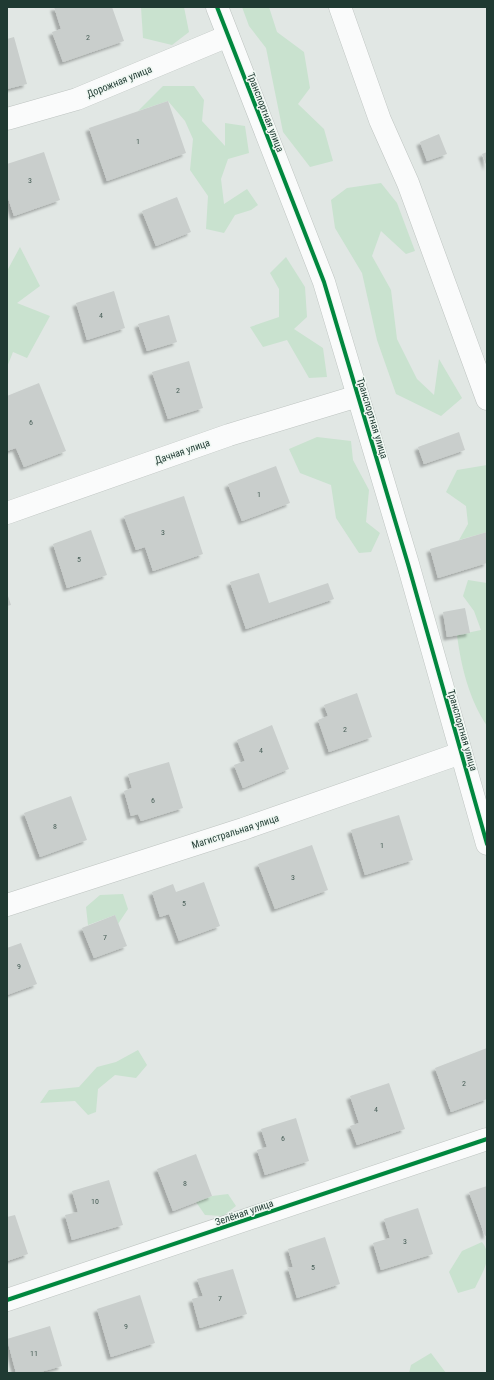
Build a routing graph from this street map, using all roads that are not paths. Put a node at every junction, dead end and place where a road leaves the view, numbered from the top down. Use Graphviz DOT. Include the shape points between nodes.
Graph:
graph roads {
  1 [pos="217,7"];
  2 [pos="340,7"];
  3 [pos="228,36"];
  4 [pos="7,119"];
  5 [pos="358,396"];
  6 [pos="487,399"];
  7 [pos="7,513"];
  8 [pos="461,753"];
  9 [pos="487,844"];
  10 [pos="7,905"];
  11 [pos="487,1139"];
  12 [pos="7,1300"];
  1 -- 3 [label="street, Транспортная улица"];
  2 -- 6 [label="street" via="380,120 408,183"];
  3 -- 4 [label="street, Дорожная улица" via="77,98"];
  3 -- 5 [label="street, Транспортная улица" via="324,282"];
  5 -- 7 [label="street, Дачная улица" via="229,435"];
  5 -- 8 [label="street, Транспортная улица"];
  8 -- 9 [label="street, Транспортная улица"];
  8 -- 10 [label="street, Магистральная улица" via="243,829"];
  11 -- 12 [label="street, Зелёная улица"];
}
